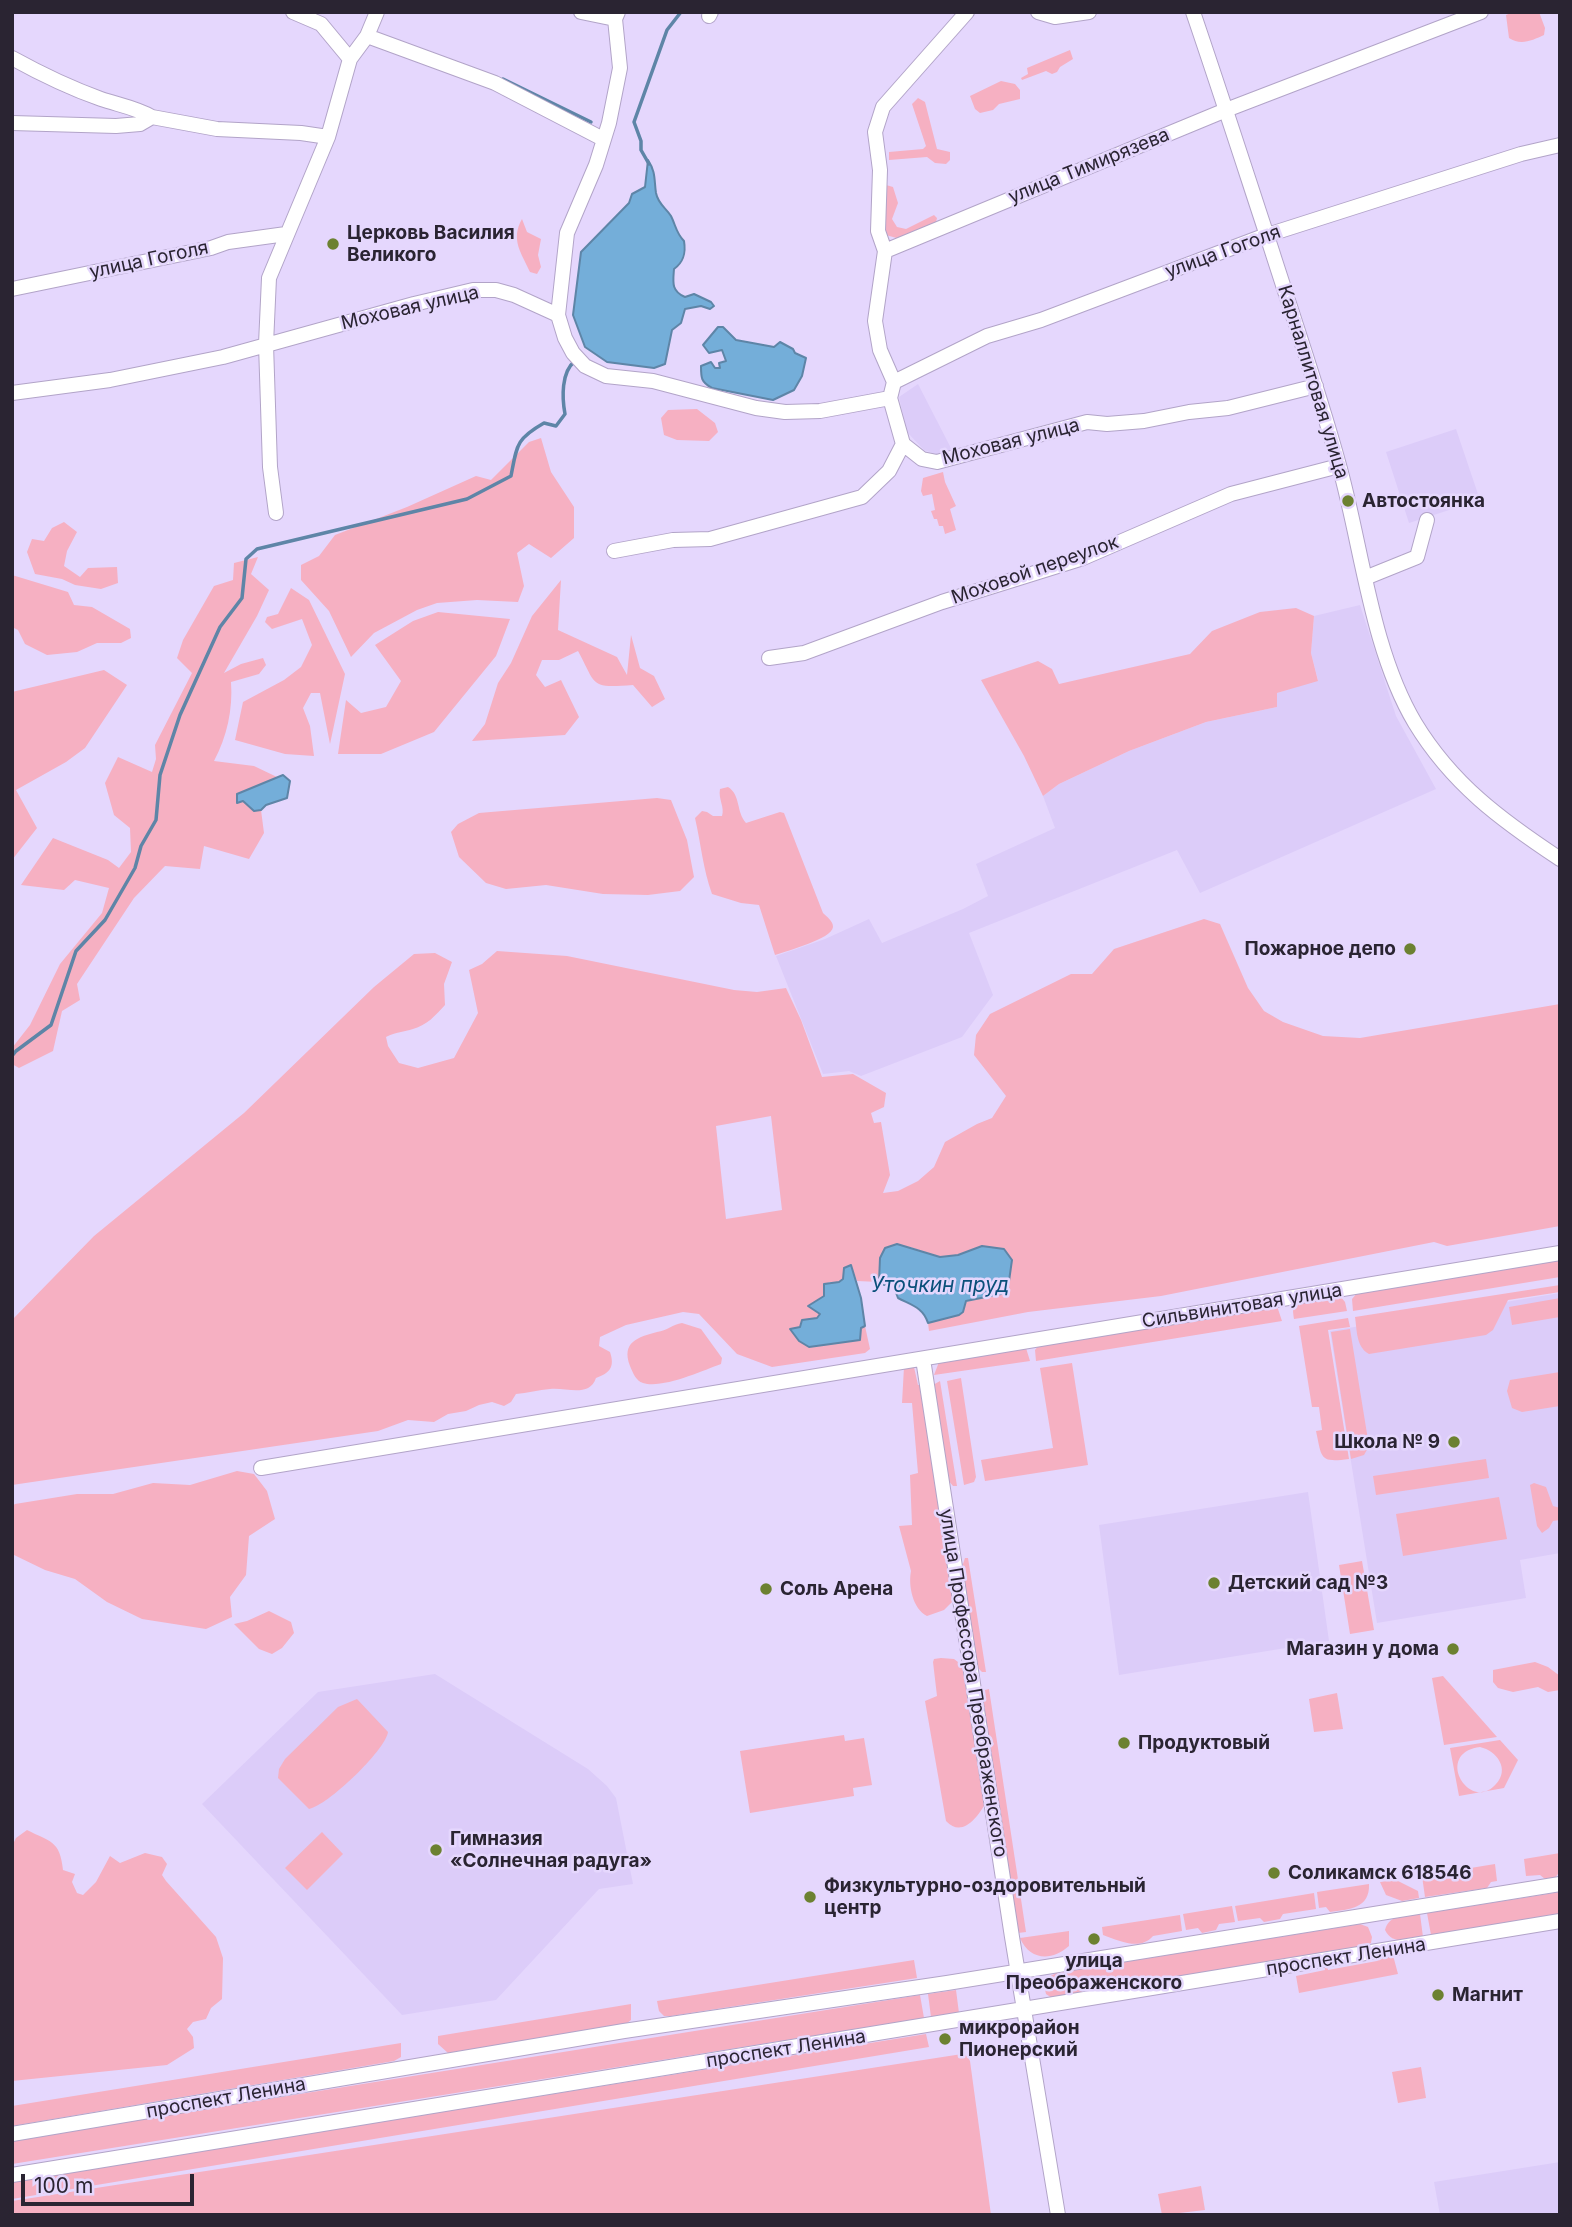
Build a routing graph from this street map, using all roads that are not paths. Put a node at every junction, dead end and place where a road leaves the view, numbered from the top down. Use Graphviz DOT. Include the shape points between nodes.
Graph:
graph roads {
  1 [pos="293,12"];
  2 [pos="377,12"];
  3 [pos="581,12"];
  4 [pos="967,12"];
  5 [pos="1038,12"];
  6 [pos="1089,12"];
  7 [pos="1193,12"];
  8 [pos="1481,12"];
  9 [pos="616,16"];
  10 [pos="367,36"];
  11 [pos="12,58"];
  12 [pos="350,59"];
  13 [pos="1226,110"];
  14 [pos="152,117"];
  15 [pos="12,122"];
  16 [pos="328,137"];
  17 [pos="603,139"];
  18 [pos="1560,145"];
  19 [pos="286,234"];
  20 [pos="1266,235"];
  21 [pos="885,251"];
  22 [pos="12,289"];
  23 [pos="558,315"];
  24 [pos="266,344"];
  25 [pos="894,382"];
  26 [pos="1316,387"];
  27 [pos="12,393"];
  28 [pos="890,398"];
  29 [pos="903,444"];
  30 [pos="1339,466"];
  31 [pos="276,513"];
  32 [pos="1426,520"];
  33 [pos="614,551"];
  34 [pos="1365,578"];
  35 [pos="769,658"];
  36 [pos="1560,859"];
  37 [pos="1560,1254"];
  38 [pos="923,1359"];
  39 [pos="261,1468"];
  40 [pos="1560,1884"];
  41 [pos="1560,1920"];
  42 [pos="1017,1972"];
  43 [pos="1023,2010"];
  44 [pos="12,2134"];
  45 [pos="12,2175"];
  46 [pos="1058,2215"];
  1 -- 12 [label="street" via="321,23"];
  2 -- 10 [label="street"];
  3 -- 9 [label="street"];
  4 -- 21 [label="street" via="883,107 875,132 880,170 878,231"];
  5 -- 6 [label="street" via="1055,17"];
  7 -- 13 [label="street, Карналлитовая улица"];
  8 -- 13 [label="street, улица Тимирязева"];
  9 -- 17 [label="street" via="620,68"];
  10 -- 12 [label="street"];
  10 -- 17 [label="street" via="495,83"];
  11 -- 14 [label="street" via="49,78"];
  12 -- 16 [label="street"];
  13 -- 20 [label="street, Карналлитовая улица"];
  13 -- 21 [label="street, улица Тимирязева"];
  14 -- 15 [label="street" via="140,124 116,126"];
  14 -- 16 [label="street" via="218,129"];
  16 -- 19 [label="street"];
  17 -- 23 [label="street" via="567,233"];
  18 -- 20 [label="street, улица Гоголя" via="1521,153"];
  19 -- 22 [label="street, улица Гоголя" via="228,242"];
  19 -- 24 [label="street" via="267,287"];
  20 -- 25 [label="street, улица Гоголя" via="987,336"];
  20 -- 26 [label="street, Карналлитовая улица"];
  21 -- 25 [label="street" via="875,321 880,350"];
  23 -- 24 [label="street, Моховая улица" via="514,295 473,290"];
  23 -- 28 [label="street" via="573,353 584,366 606,376 653,381 785,412 820,411"];
  24 -- 27 [label="street, Моховая улица" via="110,380"];
  24 -- 31 [label="street"];
  25 -- 28 [label="street"];
  26 -- 29 [label="street, Моховая улица" via="1228,408 1144,421 1087,422 937,462"];
  26 -- 30 [label="street, Карналлитовая улица"];
  28 -- 29 [label="street"];
  29 -- 33 [label="street" via="889,471 862,496 710,539 673,540"];
  30 -- 34 [label="street, Карналлитовая улица"];
  30 -- 35 [label="street, Моховой переулок" via="1231,494 1083,558 942,602 804,653"];
  32 -- 34 [label="street" via="1417,557"];
  34 -- 36 [label="street, Карналлитовая улица" via="1398,685 1439,759 1483,803"];
  37 -- 38 [label="street, Сильвинитовая улица"];
  38 -- 39 [label="street, Сильвинитовая улица"];
  38 -- 42 [label="street, улица Профессора Преображенского"];
  40 -- 42 [label="street, проспект Ленина"];
  41 -- 43 [label="street, проспект Ленина"];
  42 -- 43 [label="street, улица Профессора Преображенского"];
  42 -- 44 [label="street, проспект Ленина"];
  43 -- 45 [label="street, проспект Ленина"];
  43 -- 46 [label="street, улица Профессора Преображенского"];
}
